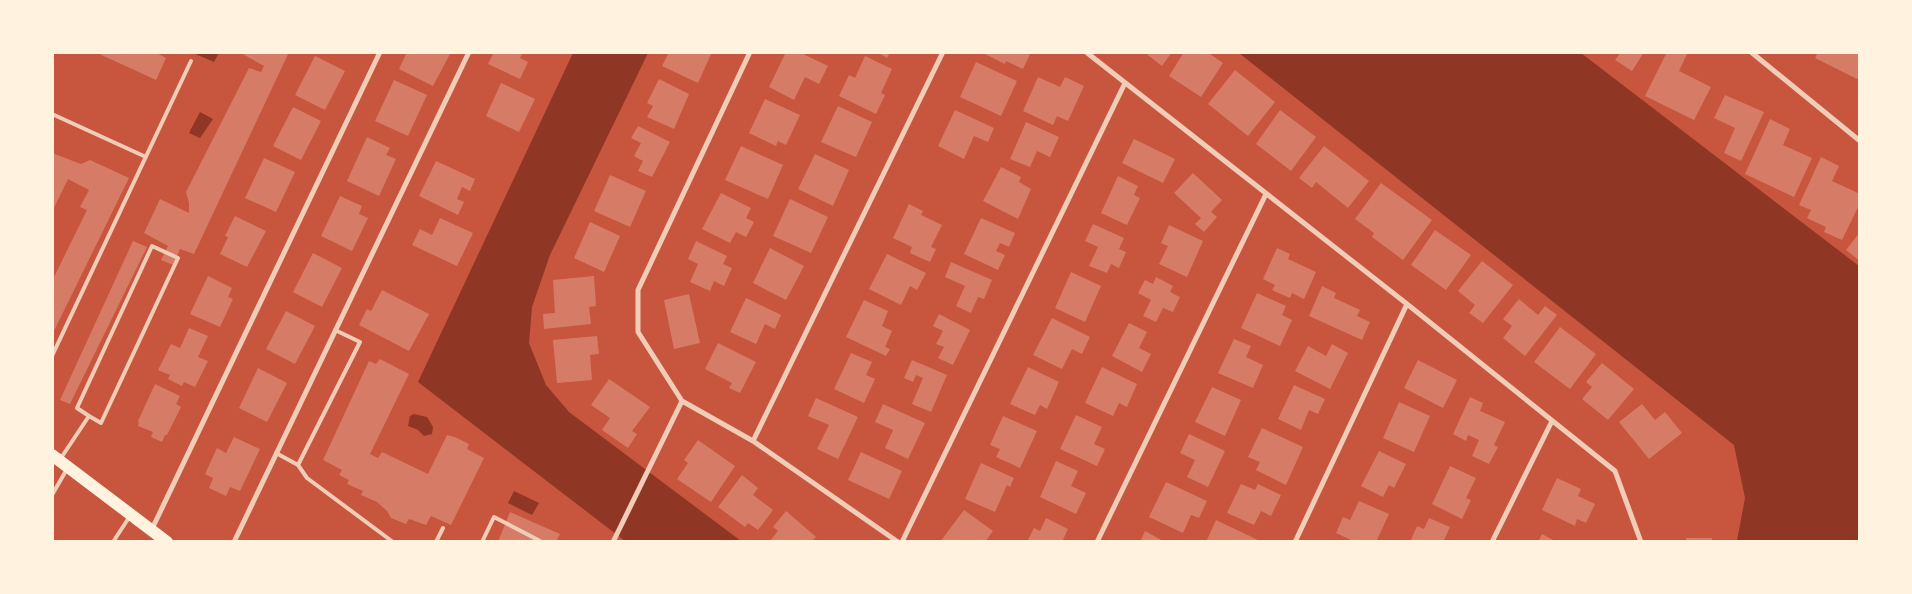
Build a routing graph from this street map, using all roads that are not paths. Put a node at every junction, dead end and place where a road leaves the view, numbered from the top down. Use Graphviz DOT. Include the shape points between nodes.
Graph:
graph roads {
  1 [pos="380,52"];
  2 [pos="469,52"];
  3 [pos="750,52"];
  4 [pos="943,52"];
  5 [pos="1086,52"];
  6 [pos="1750,52"];
  7 [pos="191,61"];
  8 [pos="1125,83"];
  9 [pos="52,114"];
  10 [pos="1860,141"];
  11 [pos="146,157"];
  12 [pos="1266,194"];
  13 [pos="1408,304"];
  14 [pos="335,330"];
  15 [pos="52,356"];
  16 [pos="682,401"];
  17 [pos="89,416"];
  18 [pos="1552,420"];
  19 [pos="753,441"];
  20 [pos="276,453"];
  21 [pos="60,460"];
  22 [pos="298,464"];
  23 [pos="52,495"];
  24 [pos="131,514"];
  25 [pos="442,528"];
  26 [pos="151,529"];
  27 [pos="113,542"];
  28 [pos="167,542"];
  29 [pos="234,542"];
  30 [pos="393,542"];
  31 [pos="436,542"];
  32 [pos="482,542"];
  33 [pos="542,542"];
  34 [pos="612,542"];
  35 [pos="900,542"];
  36 [pos="1097,542"];
  37 [pos="1295,542"];
  38 [pos="1492,542"];
  39 [pos="1641,542"];
  1 -- 26 [label="street"];
  2 -- 14 [label="street"];
  3 -- 16 [label="street" via="638,290 638,332"];
  4 -- 19 [label="street"];
  5 -- 8 [label="street"];
  6 -- 10 [label="street"];
  7 -- 11 [label="lane"];
  8 -- 12 [label="street"];
  8 -- 35 [label="street"];
  9 -- 11 [label="lane"];
  11 -- 15 [label="lane"];
  12 -- 13 [label="street"];
  12 -- 36 [label="street"];
  13 -- 18 [label="street"];
  13 -- 37 [label="street"];
  14 -- 20 [label="street"];
  14 -- 22 [label="lane" via="360,342"];
  16 -- 19 [label="street"];
  16 -- 34 [label="street"];
  17 -- 17 [label="lane" via="101,423 178,258 152,246 77,408"];
  17 -- 21 [label="lane"];
  18 -- 38 [label="street"];
  18 -- 39 [label="street" via="1615,471"];
  19 -- 35 [label="street"];
  20 -- 22 [label="lane"];
  20 -- 29 [label="street"];
  21 -- 23 [label="lane"];
  21 -- 24 [label="main road"];
  22 -- 30 [label="lane" via="308,478"];
  24 -- 26 [label="main road"];
  24 -- 27 [label="lane"];
  25 -- 31 [label="lane"];
  26 -- 28 [label="main road"];
  32 -- 33 [label="lane" via="494,517"];
}
